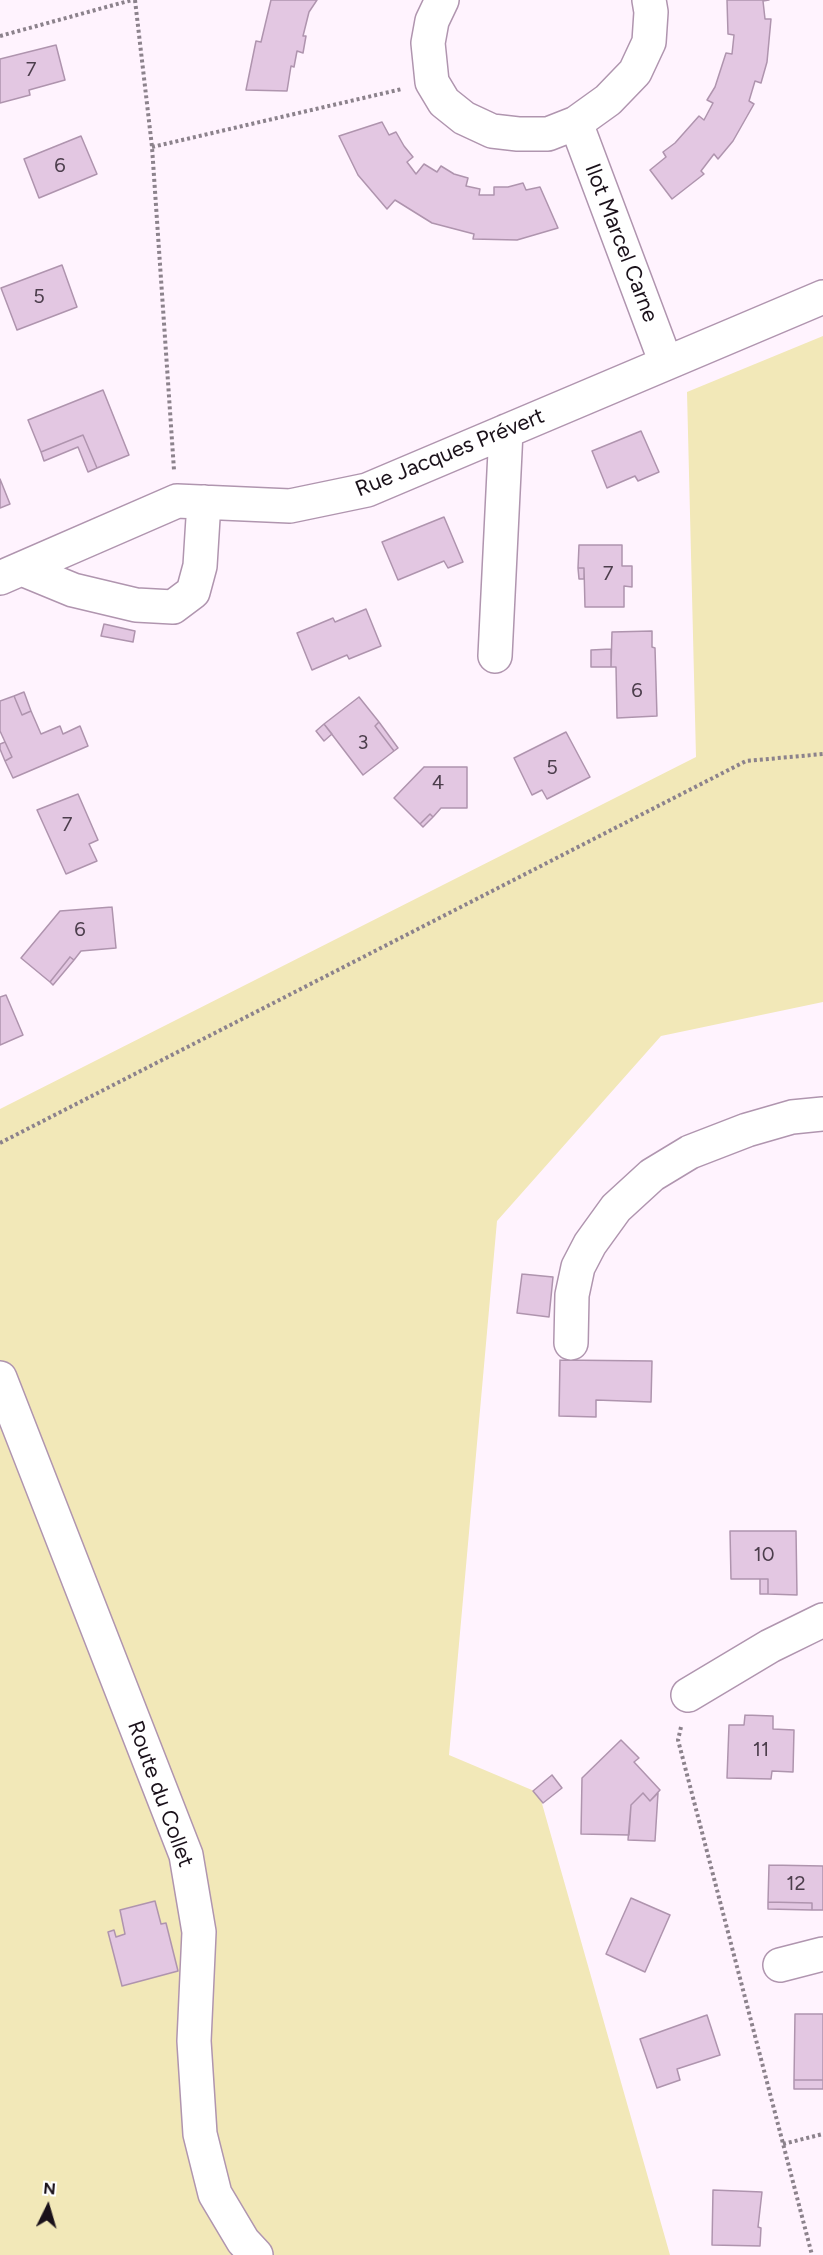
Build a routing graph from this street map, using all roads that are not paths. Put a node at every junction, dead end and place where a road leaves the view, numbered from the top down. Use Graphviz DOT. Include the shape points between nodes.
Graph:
graph roads {
  1 [pos="442,0"];
  2 [pos="649,0"];
  3 [pos="576,123"];
  4 [pos="823,297"];
  5 [pos="666,363"];
  6 [pos="506,431"];
  7 [pos="190,502"];
  8 [pos="11,573"];
  9 [pos="495,656"];
  10 [pos="823,1114"];
  11 [pos="571,1343"];
  12 [pos="0,1378"];
  13 [pos="823,1620"];
  14 [pos="688,1695"];
  15 [pos="823,1954"];
  16 [pos="780,1965"];
  17 [pos="255,2255"];
  1 -- 3 [label="street" via="432,21 428,43 432,82 444,102 464,118 492,130 518,135 548,134"];
  2 -- 3 [label="street" via="648,42 635,72 608,100"];
  3 -- 5 [label="street, Ilot Marcel Carne"];
  4 -- 5 [label="street, Rue Jacques Prévert"];
  5 -- 6 [label="street, Rue Jacques Prévert"];
  6 -- 7 [label="street, Rue Jacques Prévert" via="367,490 290,506"];
  6 -- 9 [label="street"];
  7 -- 8 [label="street, Rue Jacques Prévert"];
  7 -- 8 [label="street" via="200,566 193,592 173,607 136,605"];
  10 -- 11 [label="street" via="792,1117 747,1130 690,1152 651,1175 616,1208 578,1267 572,1295"];
  12 -- 17 [label="street, Route du Collet" via="186,1855 199,1932 194,2041 200,2134 215,2194"];
  13 -- 14 [label="street" via="770,1646"];
  15 -- 16 [label="street"];
}
